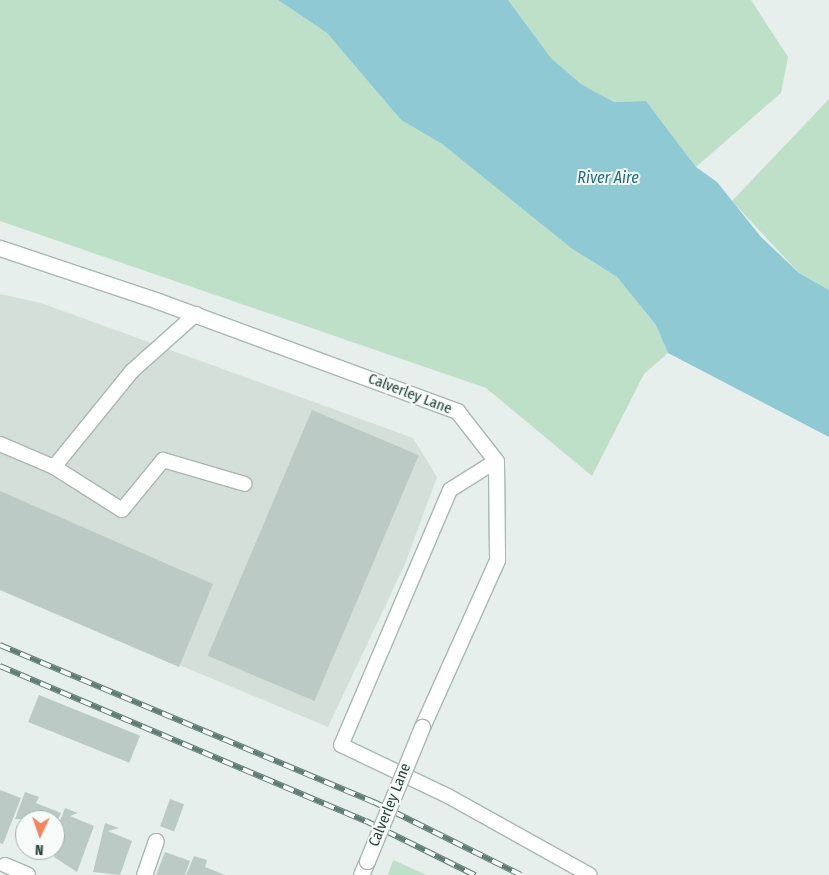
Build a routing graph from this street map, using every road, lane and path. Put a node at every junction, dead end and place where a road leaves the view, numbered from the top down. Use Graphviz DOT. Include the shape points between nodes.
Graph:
graph roads {
  1 [pos="0,248"];
  2 [pos="196,314"];
  3 [pos="0,444"];
  4 [pos="496,461"];
  5 [pos="54,467"];
  6 [pos="244,484"];
  7 [pos="156,842"];
  8 [pos="5,865"];
  9 [pos="364,868"];
  10 [pos="28,875"];
  11 [pos="144,875"];
  12 [pos="590,875"];
  1 -- 2 [label="street, Calverley Lane"];
  2 -- 4 [label="street, Calverley Lane" via="456,411"];
  2 -- 5 [label="lane" via="132,371"];
  3 -- 5 [label="lane"];
  4 -- 9 [label="street, Calverley Lane, bridge" via="497,560 422,727"];
  4 -- 12 [label="lane" via="450,490 341,745 448,796"];
  5 -- 6 [label="lane" via="122,510 164,460"];
  7 -- 11 [label="street"];
  8 -- 10 [label="lane"];
}
